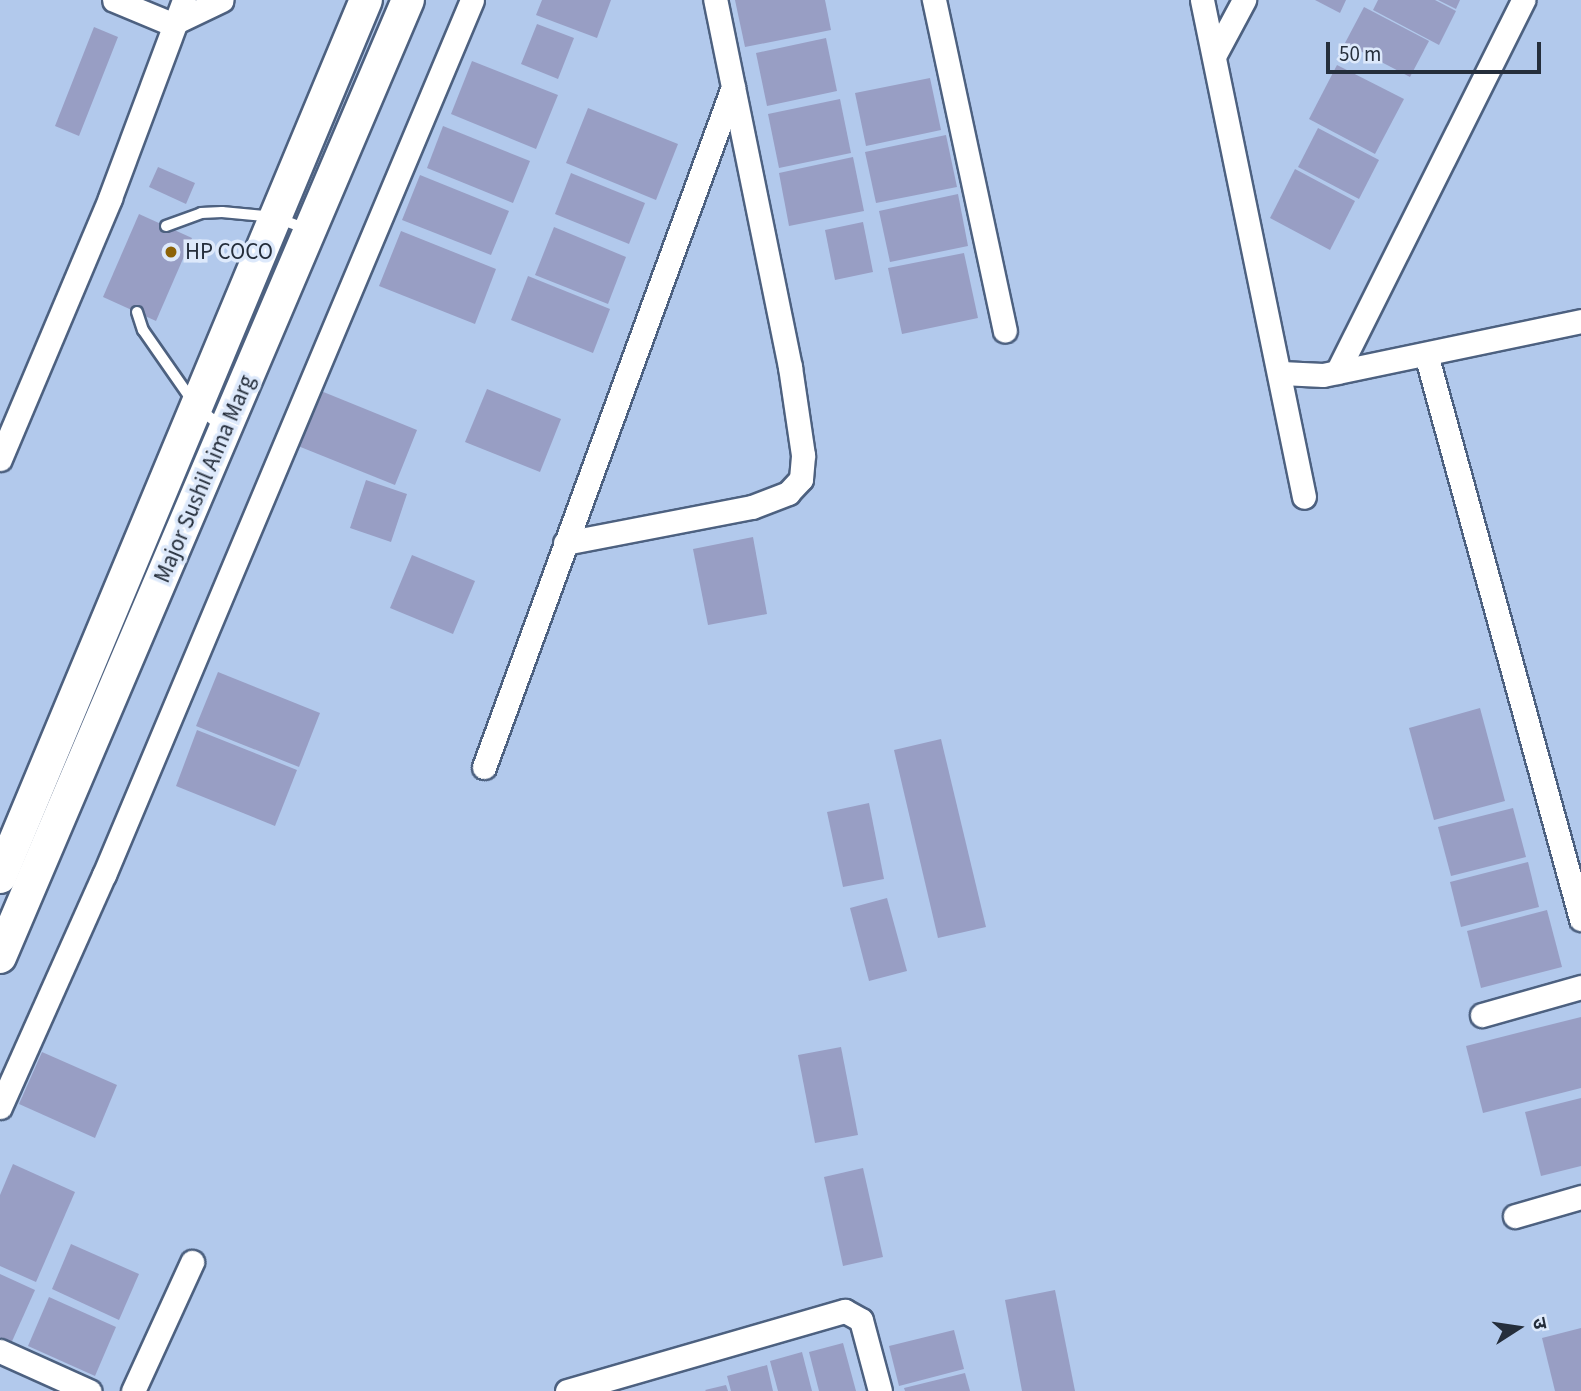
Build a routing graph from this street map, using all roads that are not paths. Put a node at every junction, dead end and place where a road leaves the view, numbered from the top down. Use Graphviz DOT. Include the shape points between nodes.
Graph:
graph roads {
  1 [pos="114,0"];
  2 [pos="184,0"];
  3 [pos="366,0"];
  4 [pos="408,0"];
  5 [pos="472,0"];
  6 [pos="715,0"];
  7 [pos="934,0"];
  8 [pos="1202,0"];
  9 [pos="1244,0"];
  10 [pos="1523,0"];
  11 [pos="216,2"];
  12 [pos="172,24"];
  13 [pos="1214,56"];
  14 [pos="733,87"];
  15 [pos="275,217"];
  16 [pos="166,226"];
  17 [pos="310,230"];
  18 [pos="137,312"];
  19 [pos="1581,321"];
  20 [pos="1005,330"];
  21 [pos="1426,354"];
  22 [pos="1337,372"];
  23 [pos="1281,373"];
  24 [pos="195,406"];
  25 [pos="226,430"];
  26 [pos="0,459"];
  27 [pos="1304,497"];
  28 [pos="565,543"];
  29 [pos="484,767"];
  30 [pos="0,877"];
  31 [pos="1581,919"];
  32 [pos="0,957"];
  33 [pos="1581,987"];
  34 [pos="1482,1015"];
  35 [pos="0,1108"];
  36 [pos="1581,1197"];
  37 [pos="1515,1216"];
  38 [pos="191,1262"];
  39 [pos="0,1351"];
  40 [pos="89,1391"];
  41 [pos="134,1391"];
  42 [pos="567,1391"];
  43 [pos="880,1391"];
  1 -- 12 [label="street"];
  2 -- 12 [label="street"];
  3 -- 15 [label="street, Major Sushil Aima Marg"];
  4 -- 17 [label="street, Major Sushil Aima Marg"];
  5 -- 35 [label="street" via="104,875"];
  6 -- 14 [label="street"];
  7 -- 20 [label="street"];
  8 -- 13 [label="street"];
  9 -- 13 [label="street"];
  10 -- 22 [label="street"];
  11 -- 12 [label="street"];
  12 -- 26 [label="street" via="110,198"];
  13 -- 23 [label="street"];
  14 -- 28 [label="street"];
  14 -- 28 [label="street" via="790,368 803,455 801,479 788,492 752,508"];
  15 -- 16 [label="lane" via="201,213"];
  15 -- 17 [label="lane"];
  15 -- 24 [label="street, Major Sushil Aima Marg"];
  17 -- 25 [label="street, Major Sushil Aima Marg"];
  18 -- 24 [label="lane"];
  19 -- 21 [label="street"];
  21 -- 22 [label="street"];
  21 -- 31 [label="street"];
  22 -- 23 [label="street" via="1307,377"];
  23 -- 27 [label="street"];
  24 -- 25 [label="lane"];
  24 -- 30 [label="street, Major Sushil Aima Marg"];
  25 -- 32 [label="street, Major Sushil Aima Marg"];
  28 -- 29 [label="street"];
  33 -- 34 [label="street"];
  36 -- 37 [label="street"];
  38 -- 41 [label="street"];
  39 -- 40 [label="street"];
  42 -- 43 [label="street" via="845,1311 861,1320"];
}
